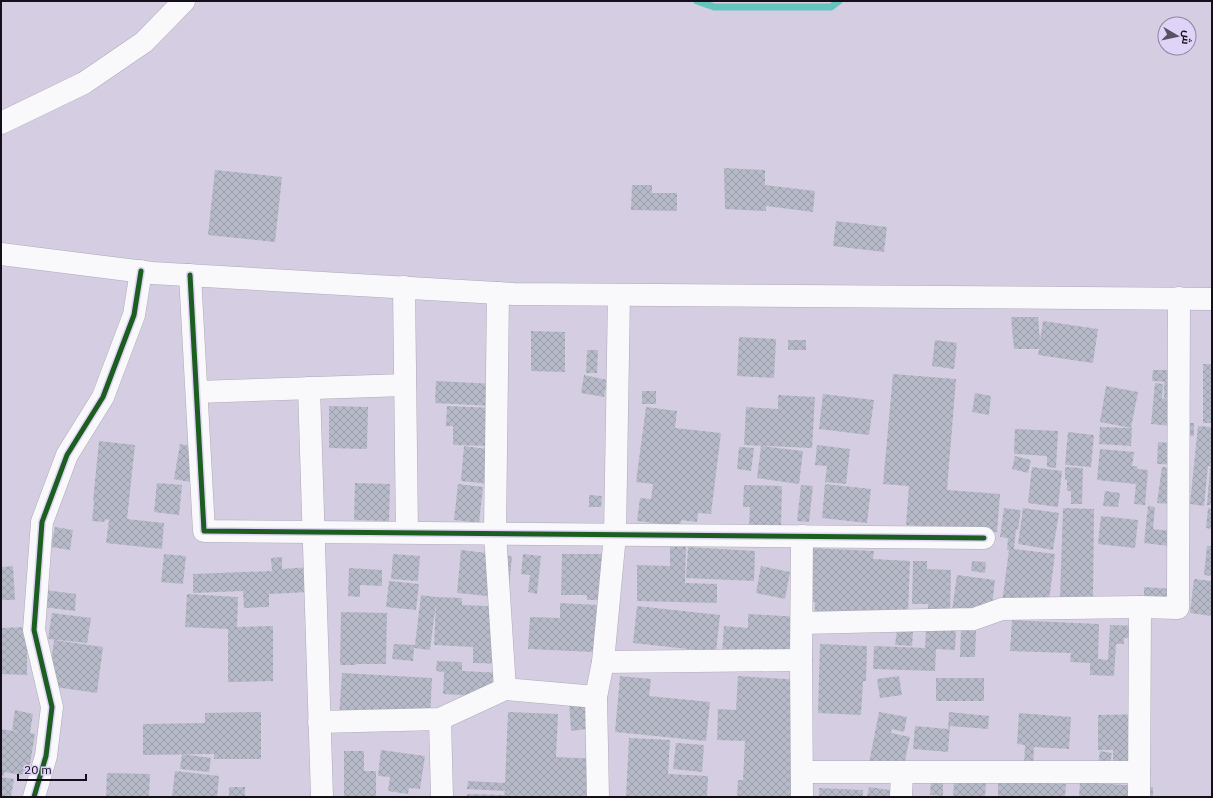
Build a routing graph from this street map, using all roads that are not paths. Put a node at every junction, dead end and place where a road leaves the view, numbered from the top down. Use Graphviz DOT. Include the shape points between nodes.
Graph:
graph roads {
  1 [pos="184,1"];
  2 [pos="1,123"];
  3 [pos="1,254"];
  4 [pos="141,272"];
  5 [pos="190,275"];
  6 [pos="404,288"];
  7 [pos="498,293"];
  8 [pos="619,295"];
  9 [pos="1179,298"];
  10 [pos="1212,298"];
  11 [pos="405,385"];
  12 [pos="309,388"];
  13 [pos="197,392"];
  14 [pos="313,531"];
  15 [pos="407,532"];
  16 [pos="495,533"];
  17 [pos="615,535"];
  18 [pos="802,536"];
  19 [pos="984,538"];
  20 [pos="1140,607"];
  21 [pos="802,623"];
  22 [pos="801,660"];
  23 [pos="603,662"];
  24 [pos="505,689"];
  25 [pos="596,697"];
  26 [pos="440,719"];
  27 [pos="319,722"];
  28 [pos="802,772"];
  29 [pos="902,772"];
  30 [pos="1139,772"];
  31 [pos="34,797"];
  32 [pos="322,797"];
  33 [pos="442,797"];
  34 [pos="598,797"];
  35 [pos="802,797"];
  36 [pos="901,797"];
  37 [pos="1139,797"];
  1 -- 2 [label="street" via="144,42 84,83"];
  3 -- 4 [label="street"];
  4 -- 5 [label="street"];
  4 -- 31 [label="street" via="134,315 103,397 67,455 42,522 34,630 52,707 46,756"];
  5 -- 6 [label="street"];
  5 -- 13 [label="street"];
  6 -- 7 [label="street"];
  6 -- 11 [label="street"];
  7 -- 8 [label="street"];
  7 -- 16 [label="street"];
  8 -- 9 [label="street"];
  8 -- 17 [label="street"];
  9 -- 10 [label="street"];
  9 -- 20 [label="street" via="1178,608"];
  11 -- 12 [label="street"];
  11 -- 15 [label="street"];
  12 -- 13 [label="street"];
  12 -- 14 [label="street"];
  13 -- 14 [label="street" via="204,530"];
  14 -- 15 [label="street"];
  14 -- 27 [label="street"];
  15 -- 16 [label="street"];
  16 -- 17 [label="street"];
  16 -- 24 [label="street"];
  17 -- 18 [label="street"];
  17 -- 23 [label="street"];
  18 -- 19 [label="street"];
  18 -- 21 [label="street"];
  20 -- 21 [label="street" via="1002,609 974,619"];
  20 -- 30 [label="street"];
  21 -- 22 [label="street"];
  22 -- 23 [label="street"];
  22 -- 28 [label="street"];
  23 -- 25 [label="street"];
  24 -- 25 [label="street"];
  24 -- 26 [label="street"];
  25 -- 34 [label="street"];
  26 -- 27 [label="street"];
  26 -- 33 [label="street"];
  27 -- 32 [label="street"];
  28 -- 29 [label="street"];
  28 -- 35 [label="street"];
  29 -- 30 [label="street"];
  29 -- 36 [label="street"];
  30 -- 37 [label="street"];
}
